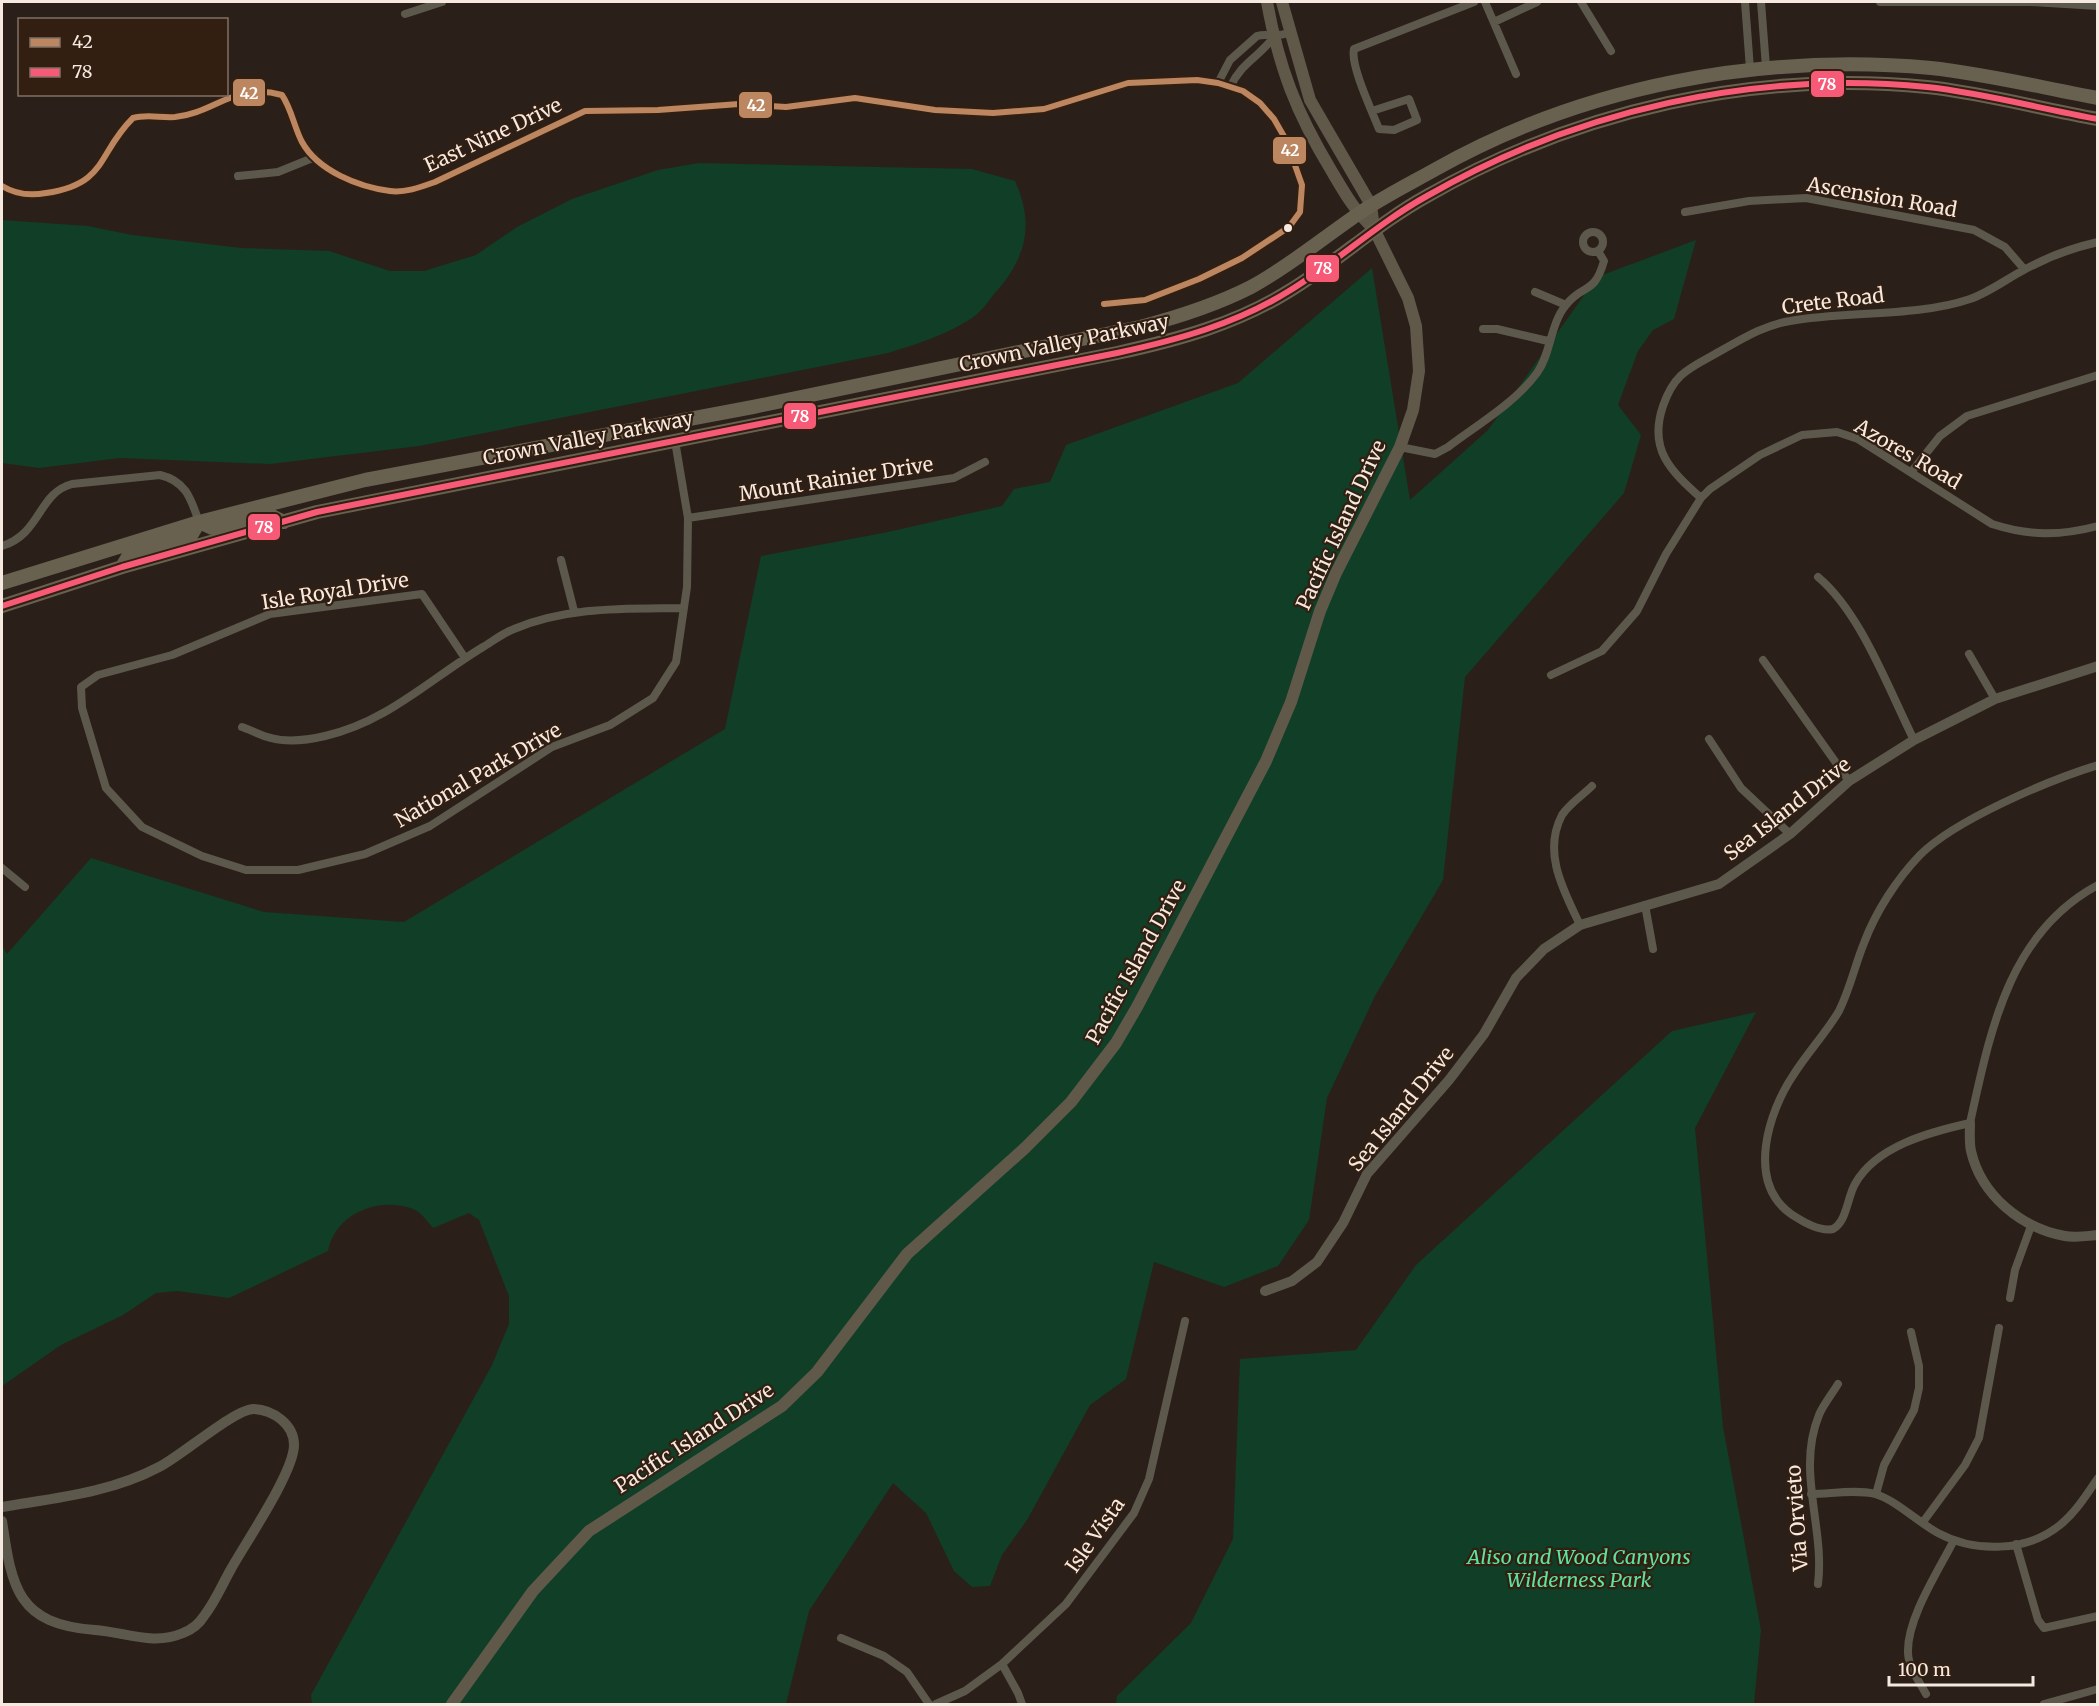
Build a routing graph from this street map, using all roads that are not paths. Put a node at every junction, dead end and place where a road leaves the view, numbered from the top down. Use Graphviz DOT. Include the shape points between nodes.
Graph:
graph roads {
  1 [pos="442,2"];
  2 [pos="1267,2"];
  3 [pos="1282,2"];
  4 [pos="1474,2"];
  5 [pos="1485,2"];
  6 [pos="1537,2"];
  7 [pos="1581,2"];
  8 [pos="1745,2"];
  9 [pos="1880,2"];
  10 [pos="1761,6"];
  11 [pos="2097,6"];
  12 [pos="1746,11"];
  13 [pos="405,14"];
  14 [pos="1494,22"];
  15 [pos="1288,33"];
  16 [pos="1273,38"];
  17 [pos="1611,51"];
  18 [pos="1230,60"];
  19 [pos="1766,67"];
  20 [pos="1242,68"];
  21 [pos="1750,69"];
  22 [pos="1516,74"];
  23 [pos="1218,83"];
  24 [pos="1230,87"];
  25 [pos="2097,98"];
  26 [pos="1372,111"];
  27 [pos="2097,119"];
  28 [pos="315,157"];
  29 [pos="238,176"];
  30 [pos="2,186"];
  31 [pos="1371,205"];
  32 [pos="1685,212"];
  33 [pos="1358,214"];
  34 [pos="1374,230"];
  35 [pos="2097,242"];
  36 [pos="1599,251"];
  37 [pos="2024,269"];
  38 [pos="1535,292"];
  39 [pos="1104,304"];
  40 [pos="1566,305"];
  41 [pos="1483,329"];
  42 [pos="1548,341"];
  43 [pos="2097,375"];
  44 [pos="753,407"];
  45 [pos="618,432"];
  46 [pos="675,441"];
  47 [pos="1400,447"];
  48 [pos="985,462"];
  49 [pos="1912,471"];
  50 [pos="1701,498"];
  51 [pos="688,518"];
  52 [pos="199,522"];
  53 [pos="284,522"];
  54 [pos="2097,526"];
  55 [pos="2,546"];
  56 [pos="561,560"];
  57 [pos="122,567"];
  58 [pos="1818,577"];
  59 [pos="2,583"];
  60 [pos="2,606"];
  61 [pos="684,608"];
  62 [pos="574,611"];
  63 [pos="1969,654"];
  64 [pos="465,658"];
  65 [pos="1764,660"];
  66 [pos="2097,666"];
  67 [pos="1551,675"];
  68 [pos="81,687"];
  69 [pos="1995,699"];
  70 [pos="242,727"];
  71 [pos="1709,739"];
  72 [pos="1914,740"];
  73 [pos="2097,765"];
  74 [pos="1848,781"];
  75 [pos="1592,786"];
  76 [pos="1790,834"];
  77 [pos="2,868"];
  78 [pos="2097,885"];
  79 [pos="25,887"];
  80 [pos="1645,905"];
  81 [pos="1580,925"];
  82 [pos="1653,949"];
  83 [pos="1970,1123"];
  84 [pos="2031,1226"];
  85 [pos="2097,1235"];
  86 [pos="1265,1291"];
  87 [pos="2010,1298"];
  88 [pos="1185,1321"];
  89 [pos="1999,1328"];
  90 [pos="1911,1332"];
  91 [pos="1838,1384"];
  92 [pos="2097,1478"];
  93 [pos="1810,1494"];
  94 [pos="1876,1494"];
  95 [pos="2,1507"];
  96 [pos="2,1521"];
  97 [pos="1923,1521"];
  98 [pos="1954,1540"];
  99 [pos="2016,1544"];
  100 [pos="1818,1584"];
  101 [pos="2097,1616"];
  102 [pos="841,1638"];
  103 [pos="1002,1664"];
  104 [pos="2097,1689"];
  105 [pos="1926,1694"];
  106 [pos="2079,1694"];
  107 [pos="452,1704"];
  108 [pos="929,1704"];
  109 [pos="936,1704"];
  110 [pos="1022,1704"];
  111 [pos="2044,1704"];
  112 [pos="2074,1704"];
  1 -- 13 [label="street"];
  2 -- 16 [label="main road"];
  3 -- 15 [label="main road"];
  4 -- 26 [label="street" via="1354,49"];
  5 -- 14 [label="street"];
  6 -- 14 [label="street"];
  7 -- 17 [label="street"];
  8 -- 12 [label="street"];
  9 -- 11 [label="street"];
  10 -- 12 [label="street"];
  10 -- 19 [label="street"];
  12 -- 21 [label="street"];
  14 -- 22 [label="street"];
  15 -- 16 [label="street"];
  15 -- 31 [label="main road" via="1314,110"];
  16 -- 18 [label="street" via="1257,36"];
  16 -- 20 [label="street"];
  16 -- 33 [label="main road" via="1299,114"];
  18 -- 20 [label="street"];
  18 -- 23 [label="street"];
  19 -- 21 [label="main road, Crown Valley Parkway"];
  19 -- 25 [label="main road, Crown Valley Parkway" via="1934,69"];
  20 -- 24 [label="street"];
  21 -- 31 [label="main road, Crown Valley Parkway" via="1633,91 1571,109 1467,153"];
  23 -- 24 [label="street, East Nine Drive"];
  23 -- 28 [label="street, East Nine Drive" via="1128,83 1044,108 993,113 935,110 855,98 786,106 739,104 585,111 435,182 391,191 331,171"];
  24 -- 39 [label="street, East Nine Drive" via="1244,91 1260,103 1286,140 1302,185 1300,212 1289,227 1242,258 1199,279 1145,300"];
  26 -- 26 [label="street" via="1409,99 1417,120 1387,132 1379,129"];
  27 -- 34 [label="main road, Crown Valley Parkway" via="1929,88 1829,84 1733,92 1638,110 1553,138 1431,193"];
  28 -- 29 [label="street" via="278,172"];
  28 -- 30 [label="street, East Nine Drive" via="303,144 282,95 251,93 175,117 133,118 98,169 70,190 39,195 13,193"];
  31 -- 33 [label="main road, Crown Valley Parkway"];
  31 -- 34 [label="main road"];
  32 -- 37 [label="street, Ascension Road" via="1749,201 1806,198 1974,230 2005,247"];
  33 -- 34 [label="main road"];
  33 -- 44 [label="main road, Crown Valley Parkway" via="1268,278 1184,315"];
  34 -- 46 [label="main road, Crown Valley Parkway" via="1288,291 1210,329 1117,353"];
  34 -- 47 [label="main road, Pacific Island Drive" via="1408,298 1416,326 1419,371 1413,410"];
  35 -- 37 [label="street, Crete Road"];
  36 -- 40 [label="street" via="1604,261 1598,281"];
  37 -- 50 [label="street, Crete Road" via="1971,299 1941,306 1788,321 1759,330 1684,371 1670,386 1659,418 1660,445 1670,470"];
  38 -- 40 [label="street"];
  40 -- 42 [label="street"];
  41 -- 42 [label="street"];
  42 -- 47 [label="street" via="1539,371 1523,388 1448,447 1435,454"];
  43 -- 49 [label="street" via="1967,416 1941,436"];
  44 -- 45 [label="main road, Crown Valley Parkway"];
  44 -- 46 [label="main road" via="745,416 689,425"];
  45 -- 46 [label="main road" via="630,438 657,433"];
  45 -- 52 [label="main road, Crown Valley Parkway" via="365,480"];
  46 -- 51 [label="street, National Park Drive"];
  46 -- 53 [label="main road, Crown Valley Parkway" via="380,498"];
  47 -- 107 [label="main road, Pacific Island Drive" via="1328,592 1291,702 1266,761 1137,1008 1090,1079 1025,1148 908,1254 835,1350 782,1406 610,1516 571,1548 533,1591"];
  48 -- 51 [label="street, Mount Rainier Drive" via="954,477"];
  49 -- 50 [label="street, Azores Road" via="1858,439 1837,432 1802,435 1761,455"];
  49 -- 54 [label="street, Azores Road" via="1992,524 2018,532 2043,535"];
  50 -- 67 [label="street, Azores Road" via="1665,554 1637,611 1602,651"];
  51 -- 61 [label="street, National Park Drive" via="690,552"];
  52 -- 53 [label="main road" via="212,528 268,514"];
  52 -- 55 [label="street" via="190,496 172,478 72,484 50,497 24,536"];
  52 -- 57 [label="main road" via="192,534 129,555"];
  52 -- 59 [label="main road, Crown Valley Parkway"];
  53 -- 57 [label="main road, Crown Valley Parkway"];
  56 -- 62 [label="street"];
  57 -- 60 [label="main road, Crown Valley Parkway"];
  58 -- 72 [label="street" via="1849,610"];
  61 -- 62 [label="street"];
  61 -- 68 [label="street, National Park Drive" via="676,662 647,704 610,725 552,747 430,826 365,854 298,870 246,870 202,856 142,827 106,788 82,708"];
  62 -- 64 [label="street" via="546,616 511,630"];
  63 -- 69 [label="street"];
  64 -- 68 [label="street, Isle Royal Drive" via="422,594 270,614 172,655 98,675"];
  64 -- 70 [label="street" via="404,703 347,731 297,741 272,739"];
  65 -- 74 [label="street"];
  66 -- 69 [label="street, Sea Island Drive"];
  69 -- 72 [label="street, Sea Island Drive"];
  71 -- 76 [label="street" via="1741,788"];
  72 -- 74 [label="street, Sea Island Drive"];
  73 -- 83 [label="street" via="1959,826 1927,849 1901,878 1868,932 1839,1010 1784,1090 1765,1155 1768,1180 1777,1198 1792,1214 1819,1228 1833,1229 1842,1221 1855,1184 1878,1159 1935,1133"];
  74 -- 76 [label="street, Sea Island Drive"];
  75 -- 81 [label="street" via="1563,814 1554,854 1558,879"];
  76 -- 80 [label="street, Sea Island Drive" via="1719,884"];
  77 -- 79 [label="street"];
  78 -- 83 [label="street" via="2054,916 2016,968 1993,1023"];
  80 -- 81 [label="street, Sea Island Drive"];
  80 -- 82 [label="street"];
  81 -- 86 [label="street, Sea Island Drive" via="1544,950 1516,978 1484,1034 1367,1174 1343,1223 1317,1262 1292,1281"];
  83 -- 84 [label="street" via="1971,1150 1983,1180 2003,1206"];
  84 -- 85 [label="street" via="2066,1236"];
  84 -- 87 [label="street" via="2015,1270"];
  88 -- 103 [label="street, Isle Vista" via="1149,1479 1134,1513 1066,1604"];
  89 -- 97 [label="street" via="1979,1438 1965,1465"];
  90 -- 94 [label="street" via="1919,1366 1919,1388 1914,1410 1884,1465"];
  91 -- 93 [label="street, Via Orvieto" via="1819,1415 1811,1444"];
  92 -- 99 [label="street" via="2060,1525 2047,1534"];
  93 -- 94 [label="street"];
  93 -- 100 [label="street, Via Orvieto" via="1820,1546"];
  94 -- 97 [label="street"];
  95 -- 96 [label="street" via="86,1493 127,1481 180,1455 242,1411 266,1410 278,1417 288,1426 294,1443 282,1479 209,1609 182,1634 152,1640 116,1632 70,1629 50,1622 31,1609 18,1592 10,1572"];
  97 -- 98 [label="street"];
  98 -- 99 [label="street" via="1975,1546"];
  98 -- 105 [label="street" via="1911,1633 1908,1652 1912,1670"];
  99 -- 101 [label="street" via="2038,1620 2044,1628"];
  102 -- 108 [label="street" via="884,1656 906,1672"];
  103 -- 109 [label="street, Isle Vista" via="964,1691"];
  103 -- 110 [label="street"];
  104 -- 106 [label="street"];
  106 -- 111 [label="street"];
  106 -- 112 [label="street"];
}
